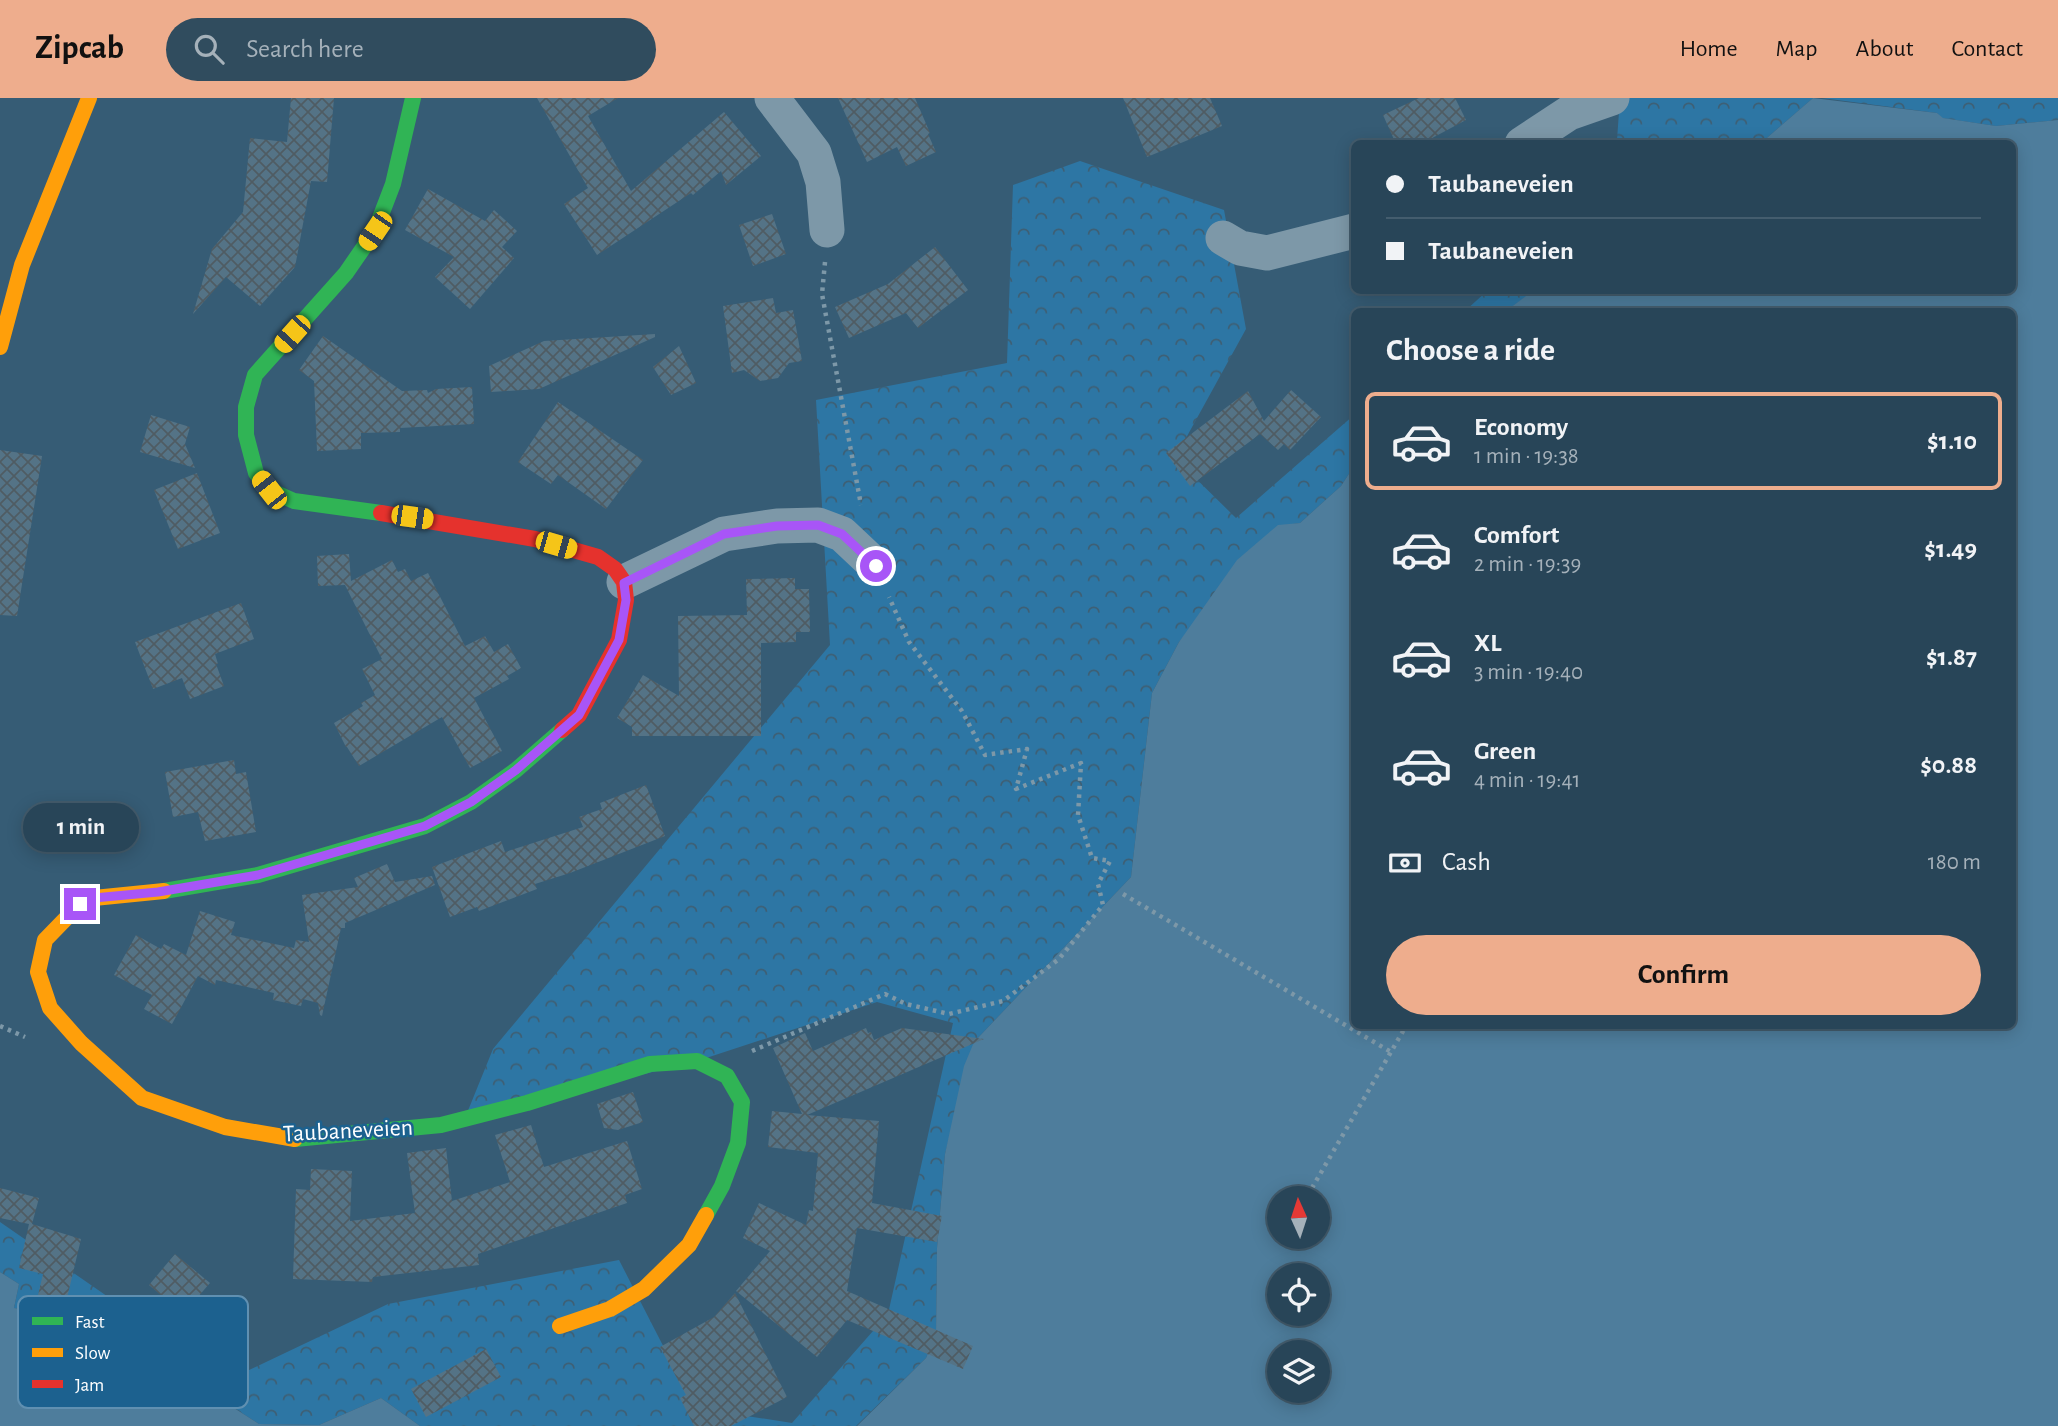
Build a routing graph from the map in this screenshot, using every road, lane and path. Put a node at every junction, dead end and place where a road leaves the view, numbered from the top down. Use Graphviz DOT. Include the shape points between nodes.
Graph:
graph roads {
  1 [pos="89,98"];
  2 [pos="414,98"];
  3 [pos="772,98"];
  4 [pos="1612,98"];
  5 [pos="1528,140"];
  6 [pos="827,230"];
  7 [pos="1351,232"];
  8 [pos="1223,238"];
  9 [pos="0,347"];
  10 [pos="863,514"];
  11 [pos="876,566"];
  12 [pos="624,583"];
  13 [pos="1124,894"];
  14 [pos="1351,1028"];
  15 [pos="1352,1029"];
  16 [pos="1404,1029"];
  17 [pos="1391,1052"];
  18 [pos="712,1068"];
  19 [pos="1313,1186"];
  20 [pos="561,1326"];
  1 -- 9 [label="street" via="22,265"];
  2 -- 12 [label="street" via="393,184 375,231 346,273 255,375 246,407 246,435 256,473 269,490 294,501 436,521 598,557 615,569"];
  3 -- 6 [label="street" via="814,153 823,181"];
  4 -- 5 [label="street" via="1569,113"];
  6 -- 10 [label="path" via="822,294"];
  7 -- 8 [label="street" via="1268,253 1240,248"];
  11 -- 12 [label="street" via="842,534 818,525 777,526 724,534"];
  11 -- 18 [label="path" via="909,642 962,711 985,755 1027,749 1016,789 1082,763 1078,815 1092,858 1110,861 1098,884 1103,905 1059,959 1003,1001 949,1014 886,994"];
  12 -- 18 [label="street, Taubaneveien" via="619,640 579,715 471,802 425,826 258,875 94,898 80,904 45,940 38,972 50,1008 80,1043 142,1098 225,1127 293,1139 441,1125 650,1064 697,1060"];
  13 -- 14 [label="path"];
  15 -- 17 [label="path"];
  16 -- 17 [label="path"];
  17 -- 19 [label="path"];
  18 -- 20 [label="street" via="727,1076 742,1102 738,1143 722,1185 689,1245 644,1289 610,1309"];
}
